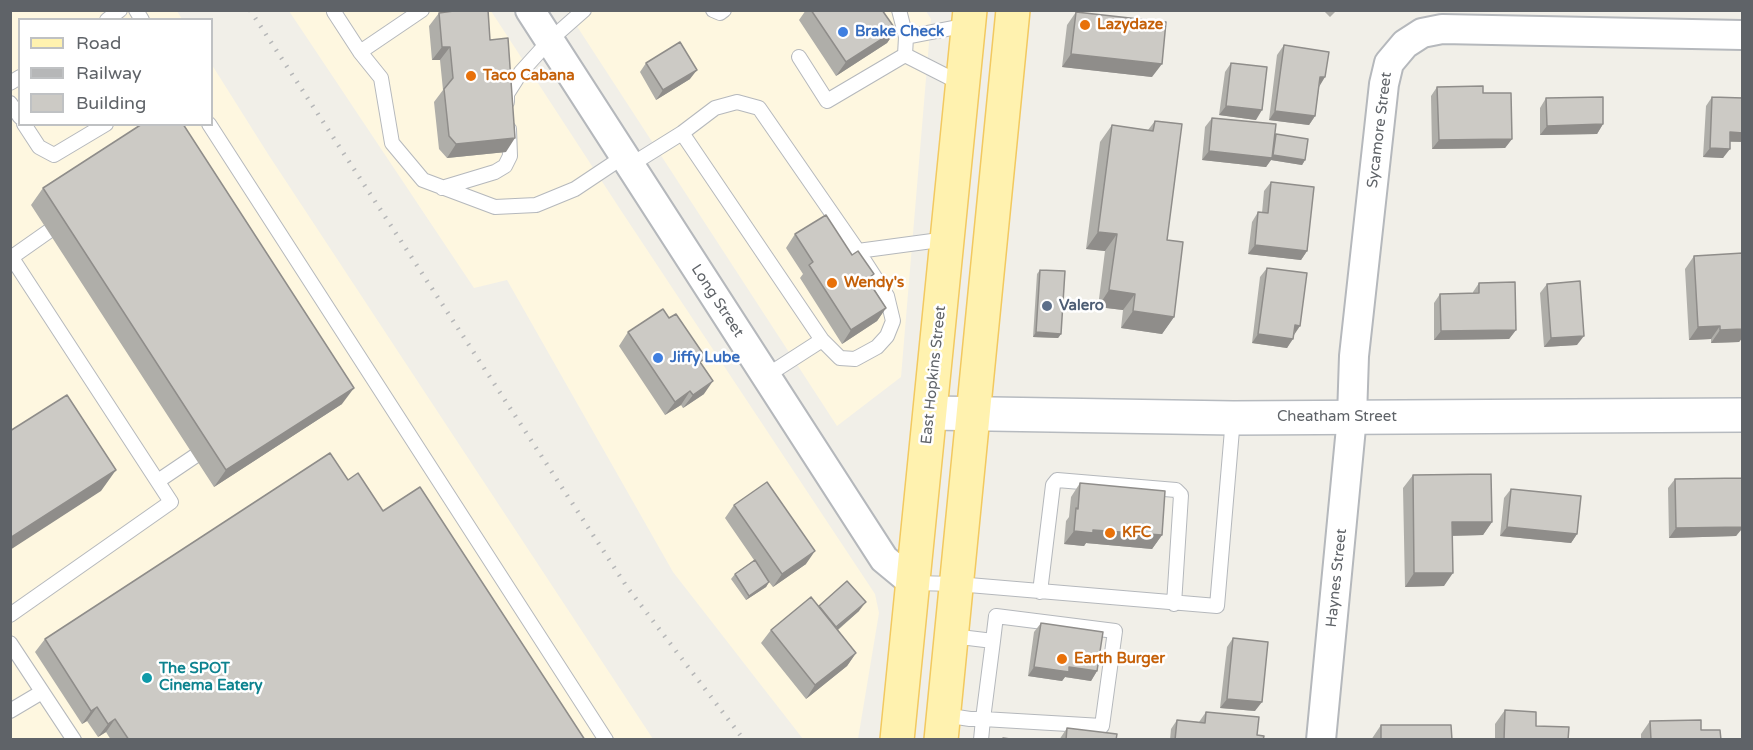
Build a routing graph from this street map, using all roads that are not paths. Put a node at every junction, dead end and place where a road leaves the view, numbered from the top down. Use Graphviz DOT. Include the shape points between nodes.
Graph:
graph roads {
  1 [pos="336,10"];
  2 [pos="422,10"];
  3 [pos="530,10"];
  4 [pos="584,10"];
  5 [pos="713,10"];
  6 [pos="724,10"];
  7 [pos="899,10"];
  8 [pos="1013,10"];
  9 [pos="976,15"];
  10 [pos="1743,35"];
  11 [pos="906,36"];
  12 [pos="550,40"];
  13 [pos="360,52"];
  14 [pos="904,56"];
  15 [pos="799,57"];
  16 [pos="962,84"];
  17 [pos="507,102"];
  18 [pos="25,126"];
  19 [pos="103,126"];
  20 [pos="210,126"];
  21 [pos="509,129"];
  22 [pos="682,133"];
  23 [pos="626,161"];
  24 [pos="442,188"];
  25 [pos="49,231"];
  26 [pos="948,239"];
  27 [pos="858,251"];
  28 [pos="11,256"];
  29 [pos="988,268"];
  30 [pos="822,340"];
  31 [pos="766,376"];
  32 [pos="931,413"];
  33 [pos="974,414"];
  34 [pos="1743,415"];
  35 [pos="1352,417"];
  36 [pos="1233,418"];
  37 [pos="195,456"];
  38 [pos="158,481"];
  39 [pos="913,583"];
  40 [pos="957,584"];
  41 [pos="1040,591"];
  42 [pos="1174,603"];
  43 [pos="10,615"];
  44 [pos="952,636"];
  45 [pos="993,641"];
  46 [pos="10,643"];
  47 [pos="42,692"];
  48 [pos="10,711"];
  49 [pos="983,720"];
  50 [pos="943,728"];
  51 [pos="74,740"];
  52 [pos="606,740"];
  53 [pos="897,740"];
  54 [pos="981,740"];
  55 [pos="1321,740"];
  1 -- 13 [label="lane" via="333,12"];
  2 -- 13 [label="lane"];
  3 -- 12 [label="street, Long Street"];
  4 -- 12 [label="lane"];
  5 -- 6 [label="lane"];
  7 -- 11 [label="lane"];
  8 -- 29 [label="main road"];
  9 -- 11 [label="lane"];
  9 -- 16 [label="main road, East Hopkins Street"];
  9 -- 29 [label="main road" via="974,192"];
  10 -- 35 [label="street, Sycamore Street" via="1442,29 1422,33 1405,44 1389,63 1384,84 1354,356"];
  11 -- 14 [label="lane"];
  12 -- 17 [label="lane" via="521,72 507,94"];
  12 -- 23 [label="street, Long Street"];
  13 -- 24 [label="lane" via="381,78 392,142 423,180"];
  14 -- 15 [label="lane" via="827,101"];
  14 -- 16 [label="lane"];
  16 -- 26 [label="main road, East Hopkins Street"];
  18 -- 19 [label="lane" via="39,147 54,155"];
  20 -- 52 [label="lane"];
  21 -- 24 [label="lane" via="510,156 505,166"];
  22 -- 23 [label="lane"];
  22 -- 27 [label="lane" via="716,108 737,102 759,108"];
  22 -- 30 [label="lane"];
  23 -- 24 [label="lane" via="536,205 495,207"];
  23 -- 31 [label="street, Long Street"];
  25 -- 28 [label="lane"];
  26 -- 27 [label="lane"];
  26 -- 32 [label="main road, East Hopkins Street"];
  27 -- 30 [label="lane" via="887,296 893,321 887,336 877,347 855,359 840,358"];
  28 -- 38 [label="lane"];
  29 -- 33 [label="main road"];
  30 -- 31 [label="lane"];
  31 -- 39 [label="street, Long Street" via="884,560"];
  32 -- 33 [label="street, Cheatham Street"];
  32 -- 39 [label="main road, East Hopkins Street"];
  33 -- 36 [label="street, Cheatham Street"];
  33 -- 40 [label="main road"];
  34 -- 35 [label="street, Cheatham Street"];
  35 -- 36 [label="street, Cheatham Street"];
  35 -- 55 [label="street, Haynes Street"];
  36 -- 42 [label="lane" via="1219,604 1215,607"];
  37 -- 38 [label="lane"];
  38 -- 43 [label="lane" via="171,502"];
  39 -- 40 [label="lane"];
  39 -- 53 [label="main road, East Hopkins Street"];
  40 -- 41 [label="lane"];
  40 -- 44 [label="main road"];
  41 -- 42 [label="lane"];
  41 -- 42 [label="lane" via="1053,485 1057,480 1176,490 1181,495"];
  44 -- 45 [label="lane"];
  44 -- 50 [label="main road"];
  45 -- 49 [label="lane"];
  45 -- 49 [label="lane" via="996,616 1115,631 1102,726"];
  46 -- 47 [label="lane"];
  47 -- 48 [label="lane"];
  47 -- 51 [label="lane"];
  49 -- 50 [label="lane"];
  49 -- 54 [label="lane"];
}
